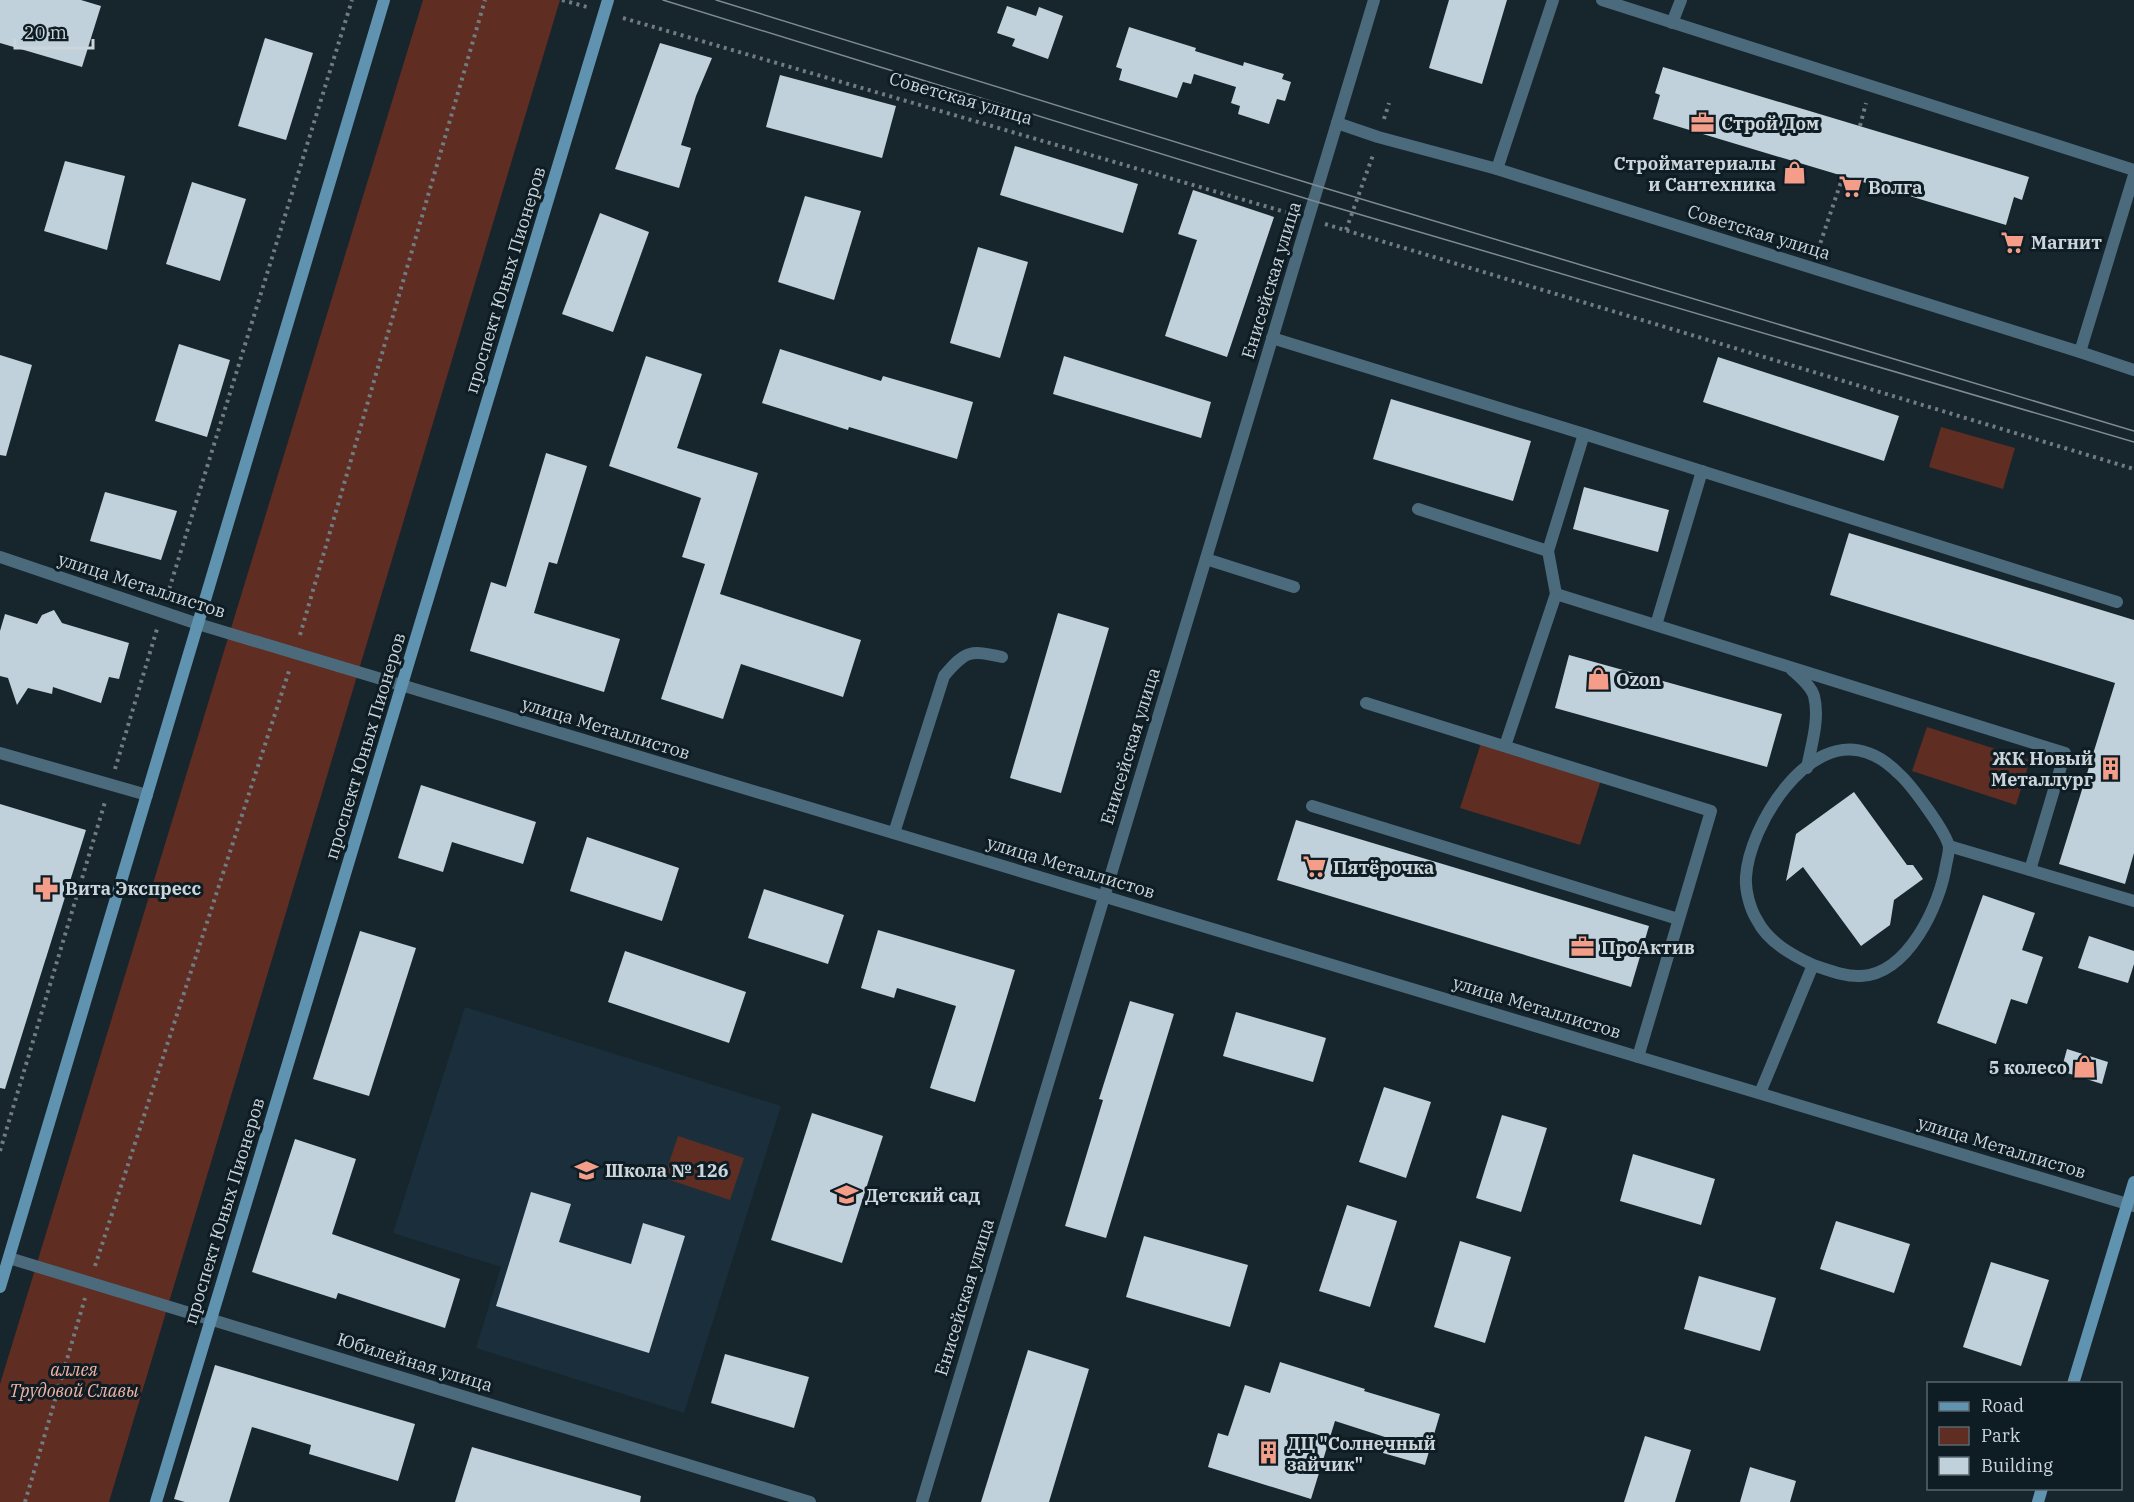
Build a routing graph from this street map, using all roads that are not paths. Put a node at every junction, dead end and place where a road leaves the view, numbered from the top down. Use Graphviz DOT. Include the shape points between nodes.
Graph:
graph roads {
  1 [pos="384,0"];
  2 [pos="608,0"];
  3 [pos="1374,0"];
  4 [pos="1553,0"];
  5 [pos="1602,0"];
  6 [pos="1682,0"];
  7 [pos="1672,23"];
  8 [pos="1337,123"];
  9 [pos="1497,169"];
  10 [pos="2134,170"];
  11 [pos="2134,175"];
  12 [pos="1272,338"];
  13 [pos="2080,352"];
  14 [pos="2134,370"];
  15 [pos="1584,434"];
  16 [pos="1702,471"];
  17 [pos="1418,509"];
  18 [pos="1548,551"];
  19 [pos="0,557"];
  20 [pos="1206,559"];
  21 [pos="1294,587"];
  22 [pos="1556,594"];
  23 [pos="2117,602"];
  24 [pos="198,624"];
  25 [pos="1656,625"];
  26 [pos="1002,657"];
  27 [pos="1787,666"];
  28 [pos="402,685"];
  29 [pos="1366,703"];
  30 [pos="1505,746"];
  31 [pos="0,753"];
  32 [pos="1807,768"];
  33 [pos="147,795"];
  34 [pos="1312,806"];
  35 [pos="894,833"];
  36 [pos="1949,846"];
  37 [pos="2030,870"];
  38 [pos="1104,896"];
  39 [pos="2134,901"];
  40 [pos="1678,919"];
  41 [pos="1813,965"];
  42 [pos="1638,1057"];
  43 [pos="1760,1094"];
  44 [pos="2134,1182"];
  45 [pos="2131,1205"];
  46 [pos="9,1258"];
  47 [pos="0,1287"];
  48 [pos="211,1319"];
  49 [pos="2073,1382"];
  50 [pos="156,1502"];
  51 [pos="810,1502"];
  52 [pos="922,1502"];
  1 -- 24 [label="street"];
  2 -- 28 [label="street, проспект Юных Пионеров"];
  3 -- 8 [label="street, Енисейская улица"];
  4 -- 9 [label="street"];
  5 -- 7 [label="street"];
  6 -- 7 [label="street"];
  7 -- 10 [label="street"];
  8 -- 9 [label="street, Советская улица"];
  8 -- 12 [label="street, Енисейская улица"];
  9 -- 13 [label="street, Советская улица"];
  11 -- 13 [label="street"];
  12 -- 15 [label="street"];
  12 -- 20 [label="street, Енисейская улица"];
  13 -- 14 [label="street, Советская улица"];
  15 -- 16 [label="street"];
  15 -- 18 [label="street"];
  16 -- 23 [label="street"];
  16 -- 25 [label="street"];
  17 -- 18 [label="street"];
  18 -- 22 [label="street"];
  19 -- 24 [label="street, улица Металлистов"];
  20 -- 21 [label="street"];
  20 -- 38 [label="street, Енисейская улица"];
  22 -- 25 [label="street"];
  22 -- 30 [label="street"];
  24 -- 28 [label="street, улица Металлистов"];
  24 -- 33 [label="street"];
  25 -- 27 [label="street"];
  26 -- 35 [label="street" via="975,651 957,660 945,676"];
  27 -- 32 [label="street" via="1814,695 1815,723"];
  27 -- 37 [label="street" via="2065,753"];
  28 -- 35 [label="street, улица Металлистов"];
  28 -- 48 [label="street, проспект Юных Пионеров"];
  29 -- 30 [label="street"];
  30 -- 40 [label="street" via="1711,811"];
  31 -- 33 [label="street"];
  32 -- 36 [label="street" via="1841,749 1858,749 1887,762 1931,813"];
  32 -- 41 [label="street" via="1765,818 1751,852 1746,880 1757,921 1783,949"];
  33 -- 46 [label="street"];
  34 -- 40 [label="street"];
  35 -- 38 [label="street, улица Металлистов"];
  36 -- 37 [label="street"];
  36 -- 41 [label="street" via="1942,889 1934,907 1922,931 1889,968 1862,976 1839,974"];
  37 -- 39 [label="street"];
  38 -- 42 [label="street, улица Металлистов"];
  38 -- 52 [label="street, Енисейская улица"];
  40 -- 42 [label="street"];
  41 -- 43 [label="street"];
  42 -- 43 [label="street, улица Металлистов"];
  43 -- 45 [label="street, улица Металлистов"];
  44 -- 45 [label="street"];
  45 -- 49 [label="street"];
  46 -- 47 [label="street"];
  46 -- 48 [label="street, Юбилейная улица"];
  48 -- 50 [label="street, проспект Юных Пионеров"];
  48 -- 51 [label="street, Юбилейная улица"];
}
